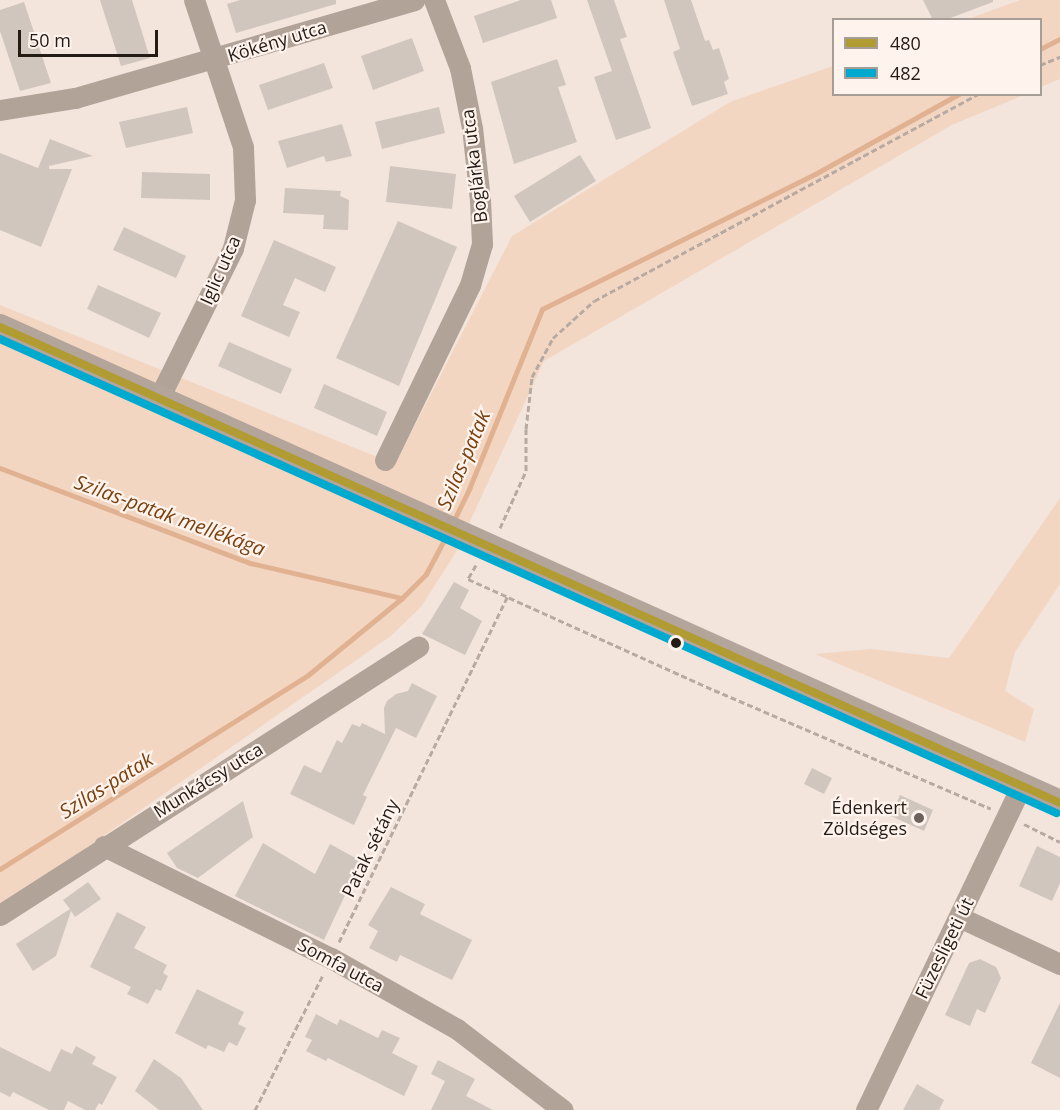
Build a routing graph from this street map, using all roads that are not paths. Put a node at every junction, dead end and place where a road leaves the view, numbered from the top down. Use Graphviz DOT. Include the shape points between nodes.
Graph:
graph roads {
  1 [pos="194,0"];
  2 [pos="414,0"];
  3 [pos="434,0"];
  4 [pos="213,60"];
  5 [pos="0,110"];
  6 [pos="0,327"];
  7 [pos="160,396"];
  8 [pos="385,460"];
  9 [pos="417,647"];
  10 [pos="1022,785"];
  11 [pos="1060,803"];
  12 [pos="104,846"];
  13 [pos="0,915"];
  14 [pos="958,917"];
  15 [pos="1060,964"];
  16 [pos="563,1110"];
  17 [pos="866,1110"];
  1 -- 4 [label="street, Iglic utca"];
  2 -- 4 [label="street, Kökény utca"];
  3 -- 8 [label="street, Boglárka utca" via="460,68 472,128 482,243 470,285"];
  4 -- 5 [label="street, Kökény utca" via="75,98"];
  4 -- 7 [label="street, Iglic utca" via="243,147 245,200 233,248"];
  6 -- 7 [label="main road"];
  7 -- 10 [label="main road"];
  9 -- 12 [label="street, Munkácsy utca"];
  10 -- 11 [label="main road"];
  10 -- 14 [label="street, Füzesligeti út"];
  12 -- 13 [label="street, Munkácsy utca"];
  12 -- 16 [label="street, Somfa utca" via="331,958 457,1029"];
  14 -- 15 [label="street"];
  14 -- 17 [label="street, Füzesligeti út"];
}
